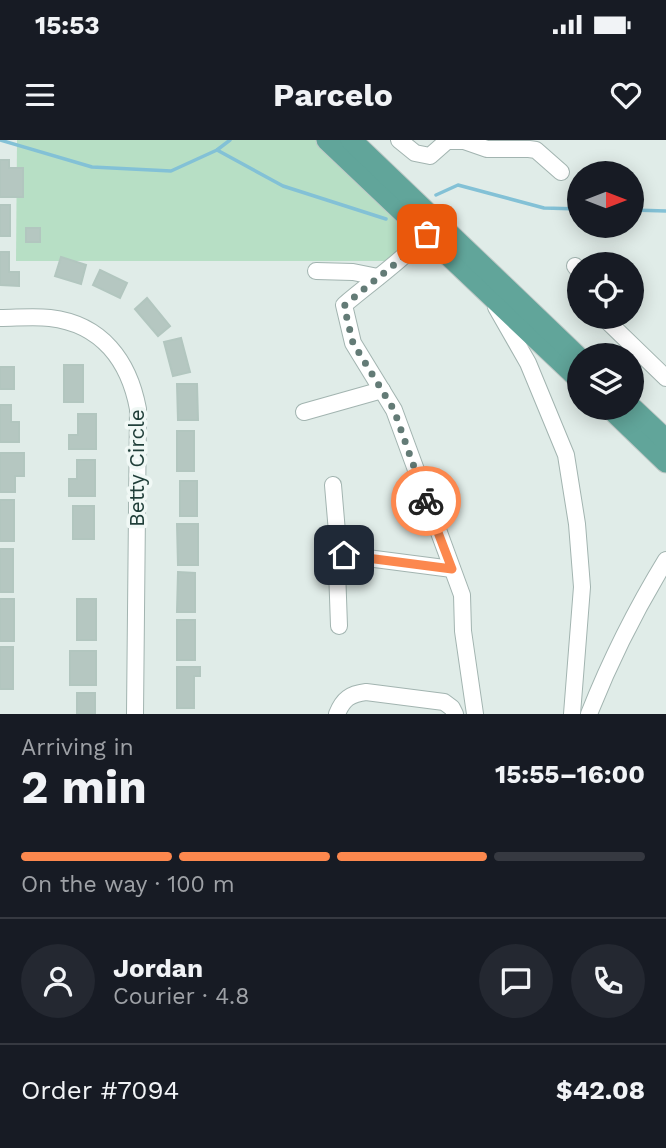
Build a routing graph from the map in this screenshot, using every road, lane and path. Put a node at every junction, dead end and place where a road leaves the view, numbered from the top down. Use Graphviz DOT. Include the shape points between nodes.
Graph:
graph roads {
  1 [pos="327,140"];
  2 [pos="399,140"];
  3 [pos="355,141"];
  4 [pos="561,172"];
  5 [pos="427,234"];
  6 [pos="316,271"];
  7 [pos="378,277"];
  8 [pos="486,290"];
  9 [pos="0,318"];
  10 [pos="615,329"];
  11 [pos="567,346"];
  12 [pos="567,368"];
  13 [pos="666,378"];
  14 [pos="382,390"];
  15 [pos="304,412"];
  16 [pos="644,419"];
  17 [pos="622,420"];
  18 [pos="666,440"];
  19 [pos="666,462"];
  20 [pos="333,485"];
  21 [pos="344,555"];
  22 [pos="666,560"];
  23 [pos="452,569"];
  24 [pos="339,626"];
  25 [pos="135,714"];
  26 [pos="337,714"];
  27 [pos="455,714"];
  28 [pos="475,714"];
  29 [pos="572,714"];
  30 [pos="589,714"];
  1 -- 5 [label="main road"];
  2 -- 4 [label="street" via="415,153 430,156 447,141 487,149 536,150"];
  3 -- 11 [label="main road"];
  5 -- 7 [label="street" via="405,258"];
  5 -- 8 [label="main road"];
  6 -- 7 [label="street"];
  7 -- 14 [label="street" via="344,306 353,343"];
  8 -- 12 [label="main road"];
  8 -- 29 [label="street" via="528,363 566,455 582,587"];
  9 -- 25 [label="street, Betty Circle" via="48,318 86,328 111,347 134,385 138,410"];
  10 -- 13 [label="street"];
  14 -- 15 [label="street"];
  14 -- 23 [label="street" via="394,410"];
  16 -- 18 [label="main road"];
  17 -- 19 [label="main road"];
  20 -- 21 [label="street"];
  21 -- 23 [label="street"];
  21 -- 24 [label="street" via="337,569"];
  22 -- 30 [label="street" via="606,671"];
  23 -- 28 [label="street" via="462,595"];
  26 -- 27 [label="street" via="348,697 366,692 444,702"];
}
